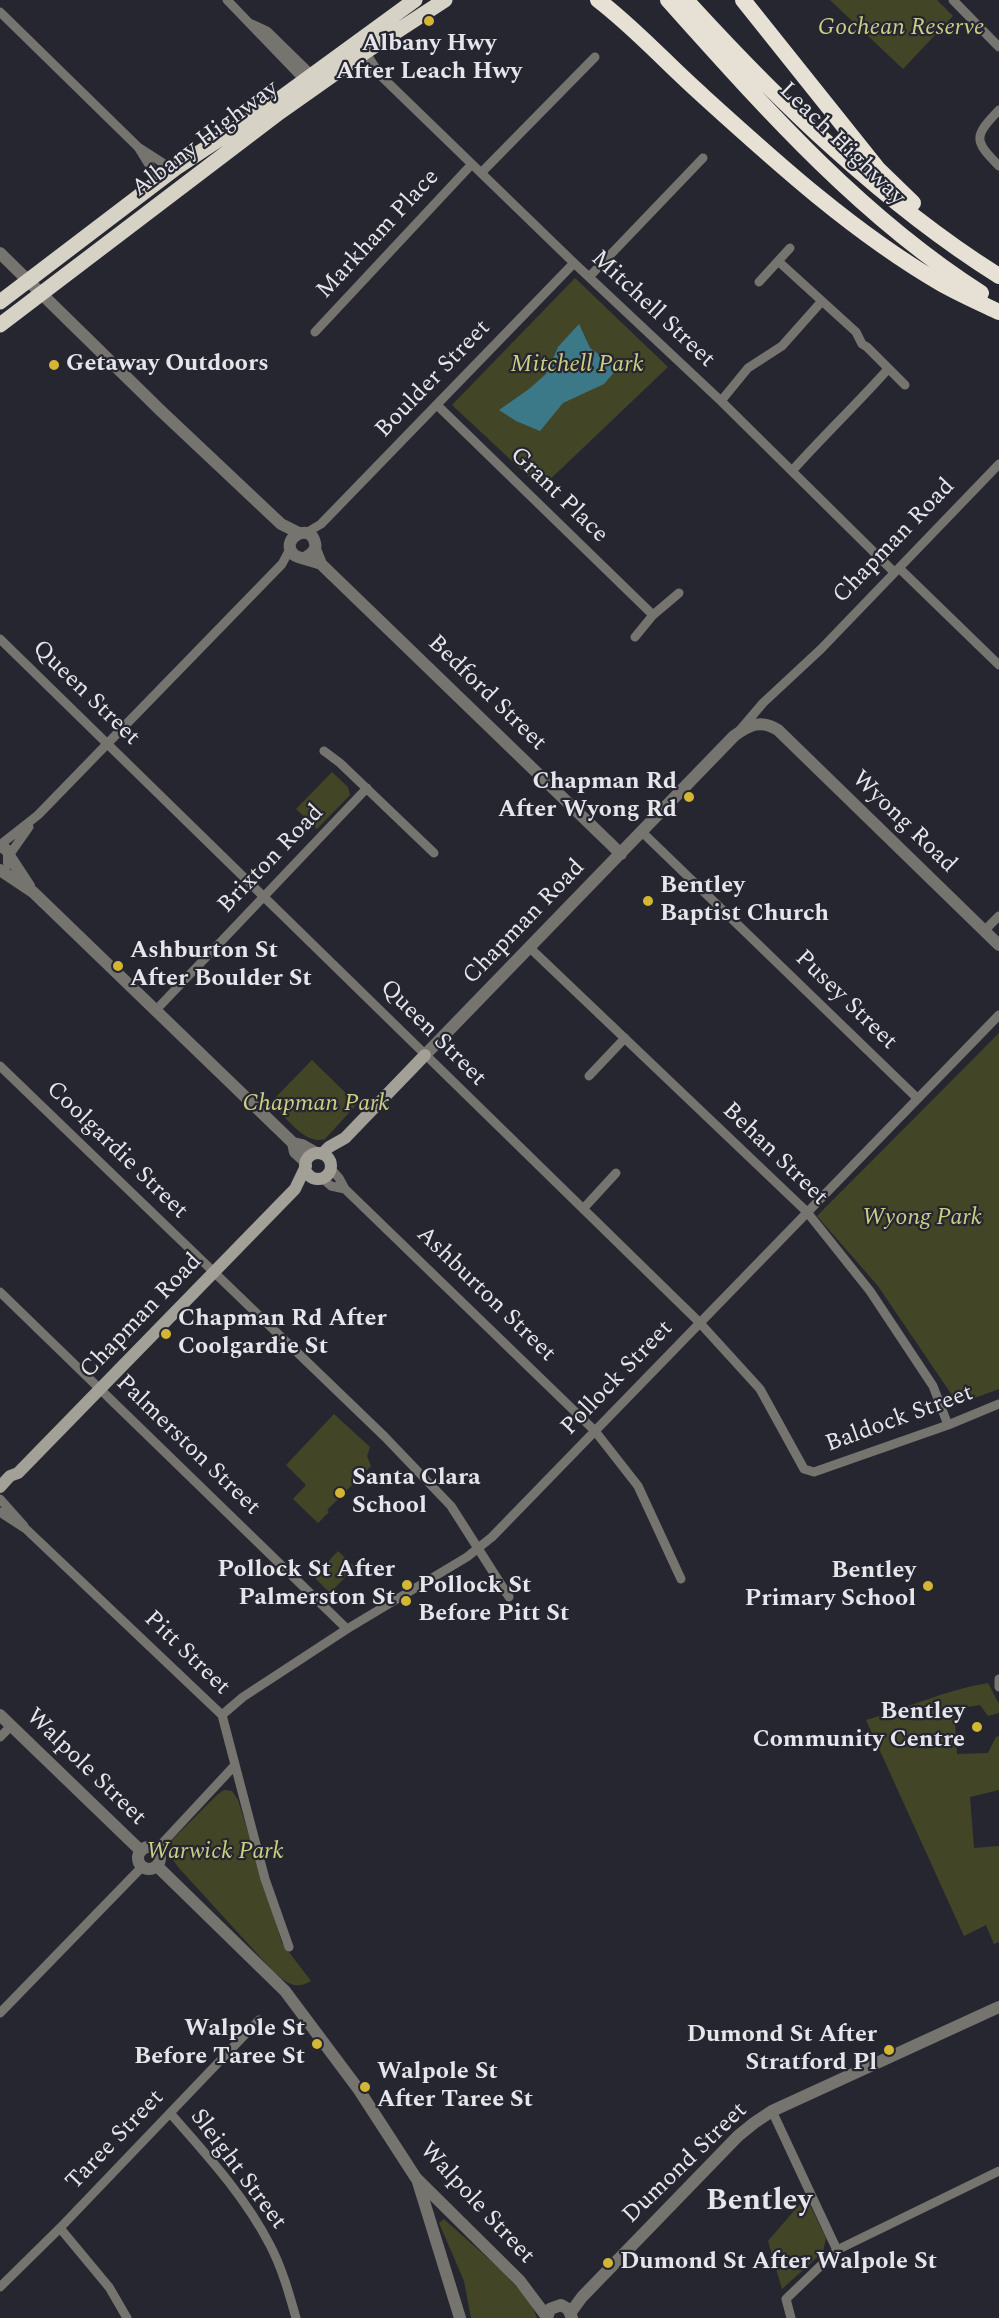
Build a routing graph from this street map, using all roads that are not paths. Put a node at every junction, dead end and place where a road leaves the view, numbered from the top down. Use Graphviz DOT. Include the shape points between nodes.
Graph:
graph roads {
  1 [pos="227,0"];
  2 [pos="415,0"];
  3 [pos="445,0"];
  4 [pos="668,0"];
  5 [pos="686,0"];
  6 [pos="743,0"];
  7 [pos="599,1"];
  8 [pos="958,2"];
  9 [pos="0,12"];
  10 [pos="999,46"];
  11 [pos="365,52"];
  12 [pos="595,57"];
  13 [pos="351,62"];
  14 [pos="381,76"];
  15 [pos="309,78"];
  16 [pos="999,110"];
  17 [pos="138,147"];
  18 [pos="703,158"];
  19 [pos="472,164"];
  20 [pos="999,166"];
  21 [pos="176,168"];
  22 [pos="482,173"];
  23 [pos="159,181"];
  24 [pos="790,248"];
  25 [pos="0,253"];
  26 [pos="778,261"];
  27 [pos="975,261"];
  28 [pos="574,263"];
  29 [pos="999,276"];
  30 [pos="589,277"];
  31 [pos="28,280"];
  32 [pos="759,282"];
  33 [pos="42,294"];
  34 [pos="0,302"];
  35 [pos="822,302"];
  36 [pos="999,304"];
  37 [pos="999,312"];
  38 [pos="0,326"];
  39 [pos="315,332"];
  40 [pos="888,369"];
  41 [pos="905,385"];
  42 [pos="721,401"];
  43 [pos="437,405"];
  44 [pos="999,464"];
  45 [pos="792,471"];
  46 [pos="303,545"];
  47 [pos="896,570"];
  48 [pos="679,593"];
  49 [pos="653,615"];
  50 [pos="635,637"];
  51 [pos="0,639"];
  52 [pos="999,665"];
  53 [pos="778,730"];
  54 [pos="735,736"];
  55 [pos="108,742"];
  56 [pos="324,751"];
  57 [pos="368,788"];
  58 [pos="38,815"];
  59 [pos="642,832"];
  60 [pos="0,845"];
  61 [pos="434,853"];
  62 [pos="621,854"];
  63 [pos="10,856"];
  64 [pos="0,870"];
  65 [pos="33,892"];
  66 [pos="265,896"];
  67 [pos="999,916"];
  68 [pos="984,931"];
  69 [pos="999,945"];
  70 [pos="530,948"];
  71 [pos="155,1011"];
  72 [pos="999,1015"];
  73 [pos="625,1038"];
  74 [pos="425,1055"];
  75 [pos="0,1066"];
  76 [pos="589,1076"];
  77 [pos="917,1098"];
  78 [pos="293,1143"];
  79 [pos="306,1164"];
  80 [pos="322,1166"];
  81 [pos="616,1173"];
  82 [pos="295,1189"];
  83 [pos="583,1209"];
  84 [pos="807,1212"];
  85 [pos="214,1273"];
  86 [pos="0,1292"];
  87 [pos="699,1322"];
  88 [pos="100,1389"];
  89 [pos="999,1404"];
  90 [pos="948,1425"];
  91 [pos="595,1431"];
  92 [pos="814,1472"];
  93 [pos="18,1473"];
  94 [pos="0,1487"];
  95 [pos="0,1498"];
  96 [pos="0,1512"];
  97 [pos="26,1529"];
  98 [pos="479,1548"];
  99 [pos="681,1579"];
  100 [pos="509,1597"];
  101 [pos="347,1629"];
  102 [pos="999,1680"];
  103 [pos="999,1687"];
  104 [pos="0,1715"];
  105 [pos="222,1715"];
  106 [pos="11,1726"];
  107 [pos="0,1737"];
  108 [pos="235,1766"];
  109 [pos="156,1850"];
  110 [pos="141,1851"];
  111 [pos="157,1866"];
  112 [pos="142,1867"];
  113 [pos="289,1947"];
  114 [pos="999,2007"];
  115 [pos="0,2013"];
  116 [pos="259,2020"];
  117 [pos="772,2111"];
  118 [pos="170,2113"];
  119 [pos="999,2171"];
  120 [pos="416,2178"];
  121 [pos="60,2228"];
  122 [pos="837,2250"];
  123 [pos="0,2286"];
  124 [pos="534,2298"];
  125 [pos="566,2311"];
  126 [pos="547,2317"];
  127 [pos="127,2318"];
  128 [pos="296,2318"];
  129 [pos="460,2318"];
  130 [pos="792,2318"];
  1 -- 15 [label="street" via="261,37"];
  2 -- 15 [label="highway, Albany Highway"];
  3 -- 11 [label="highway, Albany Highway"];
  4 -- 36 [label="highway, Leach Highway" via="798,142 850,192 962,281"];
  5 -- 27 [label="highway, Leach Highway" via="882,191"];
  6 -- 27 [label="highway" via="878,169"];
  7 -- 37 [label="highway" via="828,204 942,284"];
  8 -- 10 [label="street"];
  9 -- 17 [label="street"];
  11 -- 13 [label="highway, Albany Highway"];
  11 -- 14 [label="street, Mitchell Street"];
  12 -- 22 [label="street"];
  13 -- 14 [label="street, Mitchell Street"];
  13 -- 33 [label="highway, Albany Highway"];
  14 -- 19 [label="street, Mitchell Street"];
  15 -- 21 [label="highway, Albany Highway"];
  16 -- 20 [label="street" via="981,129 979,140"];
  17 -- 21 [label="street"];
  17 -- 23 [label="street"];
  18 -- 30 [label="street"];
  19 -- 22 [label="street, Mitchell Street"];
  19 -- 39 [label="street, Markham Place"];
  21 -- 23 [label="highway, Albany Highway"];
  22 -- 28 [label="street, Mitchell Street"];
  23 -- 31 [label="highway, Albany Highway"];
  24 -- 26 [label="street"];
  25 -- 31 [label="street"];
  26 -- 32 [label="street"];
  26 -- 35 [label="street"];
  27 -- 29 [label="highway, Leach Highway"];
  28 -- 30 [label="street, Mitchell Street"];
  28 -- 43 [label="street, Boulder Street"];
  30 -- 42 [label="street, Mitchell Street"];
  31 -- 33 [label="street"];
  31 -- 34 [label="highway, Albany Highway"];
  33 -- 38 [label="highway, Albany Highway"];
  33 -- 46 [label="street"];
  35 -- 40 [label="street"];
  35 -- 42 [label="street" via="782,346 748,368"];
  40 -- 41 [label="street"];
  40 -- 45 [label="street"];
  42 -- 45 [label="street, Mitchell Street"];
  43 -- 46 [label="street, Boulder Street"];
  43 -- 49 [label="street, Grant Place"];
  44 -- 47 [label="street, Chapman Road"];
  45 -- 47 [label="street, Mitchell Street"];
  46 -- 55 [label="street, Boulder Street"];
  46 -- 62 [label="street, Bedford Street"];
  47 -- 52 [label="street, Mitchell Street"];
  47 -- 54 [label="street, Chapman Road"];
  48 -- 49 [label="street"];
  49 -- 50 [label="street"];
  51 -- 55 [label="street, Queen Street"];
  53 -- 54 [label="street, Chapman Road" via="766,724 752,724"];
  53 -- 68 [label="street, Wyong Road"];
  54 -- 59 [label="street, Chapman Road"];
  55 -- 58 [label="street, Boulder Street"];
  55 -- 66 [label="street, Queen Street"];
  56 -- 57 [label="street"];
  57 -- 61 [label="street"];
  57 -- 66 [label="street, Brixton Road"];
  58 -- 60 [label="street"];
  58 -- 63 [label="street"];
  59 -- 62 [label="street, Chapman Road"];
  59 -- 77 [label="street, Pusey Street"];
  60 -- 63 [label="street, Ashburton Street"];
  62 -- 70 [label="street, Chapman Road"];
  63 -- 64 [label="street" via="9,864"];
  63 -- 65 [label="street, Ashburton Street"];
  64 -- 65 [label="street, Ashburton Street"];
  65 -- 71 [label="street, Ashburton Street"];
  66 -- 71 [label="street, Brixton Road"];
  66 -- 74 [label="street, Queen Street"];
  67 -- 68 [label="street"];
  68 -- 69 [label="street, Wyong Road"];
  70 -- 73 [label="street, Behan Street"];
  70 -- 74 [label="street, Chapman Road"];
  71 -- 78 [label="street, Ashburton Street"];
  72 -- 77 [label="street, Pollock Street"];
  73 -- 76 [label="street"];
  73 -- 84 [label="street, Behan Street"];
  74 -- 80 [label="main road, Chapman Road" via="345,1138 329,1147"];
  74 -- 83 [label="street, Queen Street"];
  75 -- 85 [label="street, Coolgardie Street"];
  77 -- 84 [label="street, Pollock Street"];
  78 -- 79 [label="street, Ashburton Street" via="295,1152"];
  78 -- 80 [label="street, Ashburton Street" via="302,1145"];
  79 -- 80 [label="main road" via="308,1173"];
  79 -- 82 [label="main road, Chapman Road"];
  80 -- 82 [label="main road, Chapman Road" via="304,1186"];
  80 -- 91 [label="street, Ashburton Street" via="331,1186 345,1189"];
  81 -- 83 [label="street"];
  82 -- 85 [label="main road, Chapman Road"];
  83 -- 87 [label="street, Queen Street"];
  84 -- 87 [label="street, Pollock Street"];
  84 -- 90 [label="street, Behan Street" via="870,1291 915,1358 933,1386"];
  85 -- 88 [label="main road, Chapman Road"];
  85 -- 98 [label="street, Coolgardie Street" via="385,1437 451,1506"];
  86 -- 88 [label="street, Palmerston Street"];
  87 -- 91 [label="street, Pollock Street"];
  87 -- 92 [label="street, Queen Street" via="760,1389 804,1469"];
  88 -- 93 [label="main road, Chapman Road"];
  88 -- 101 [label="street, Palmerston Street"];
  89 -- 90 [label="street, Baldock Street"];
  90 -- 92 [label="street, Baldock Street"];
  91 -- 98 [label="street, Pollock Street"];
  91 -- 99 [label="street, Ashburton Street" via="638,1486"];
  93 -- 94 [label="main road, Chapman Road"];
  93 -- 95 [label="main road, Chapman Road"];
  95 -- 97 [label="street, Pitt Street"];
  96 -- 97 [label="street, Pitt Street"];
  97 -- 105 [label="street, Pitt Street"];
  98 -- 100 [label="street, Coolgardie Street"];
  98 -- 101 [label="street, Pollock Street"];
  101 -- 105 [label="street, Pollock Street"];
  102 -- 103 [label="street"];
  104 -- 106 [label="street, Walpole Street"];
  105 -- 108 [label="street, Pitt Street"];
  106 -- 107 [label="street"];
  106 -- 110 [label="street, Walpole Street"];
  108 -- 109 [label="street"];
  108 -- 113 [label="street, Pitt Street" via="265,1879"];
  109 -- 110 [label="street" via="147,1847"];
  109 -- 111 [label="street" via="160,1858"];
  110 -- 112 [label="street" via="138,1858"];
  111 -- 112 [label="street" via="149,1870"];
  111 -- 120 [label="street, Walpole Street" via="285,1991 359,2090"];
  112 -- 115 [label="street"];
  114 -- 117 [label="street, Dumond Street"];
  116 -- 118 [label="street, Taree Street"];
  117 -- 122 [label="street"];
  117 -- 125 [label="street, Dumond Street" via="738,2136"];
  118 -- 121 [label="street, Taree Street"];
  118 -- 128 [label="street, Sleight Street" via="251,2212 287,2285"];
  119 -- 122 [label="street"];
  120 -- 124 [label="street, Walpole Street"];
  120 -- 129 [label="street"];
  121 -- 123 [label="street, Taree Street"];
  121 -- 127 [label="street" via="109,2288"];
  122 -- 130 [label="street" via="786,2299"];
  124 -- 125 [label="street, Walpole Street"];
  124 -- 126 [label="street, Walpole Street"];
  125 -- 126 [label="street, Dumond Street" via="550,2309"];
}
